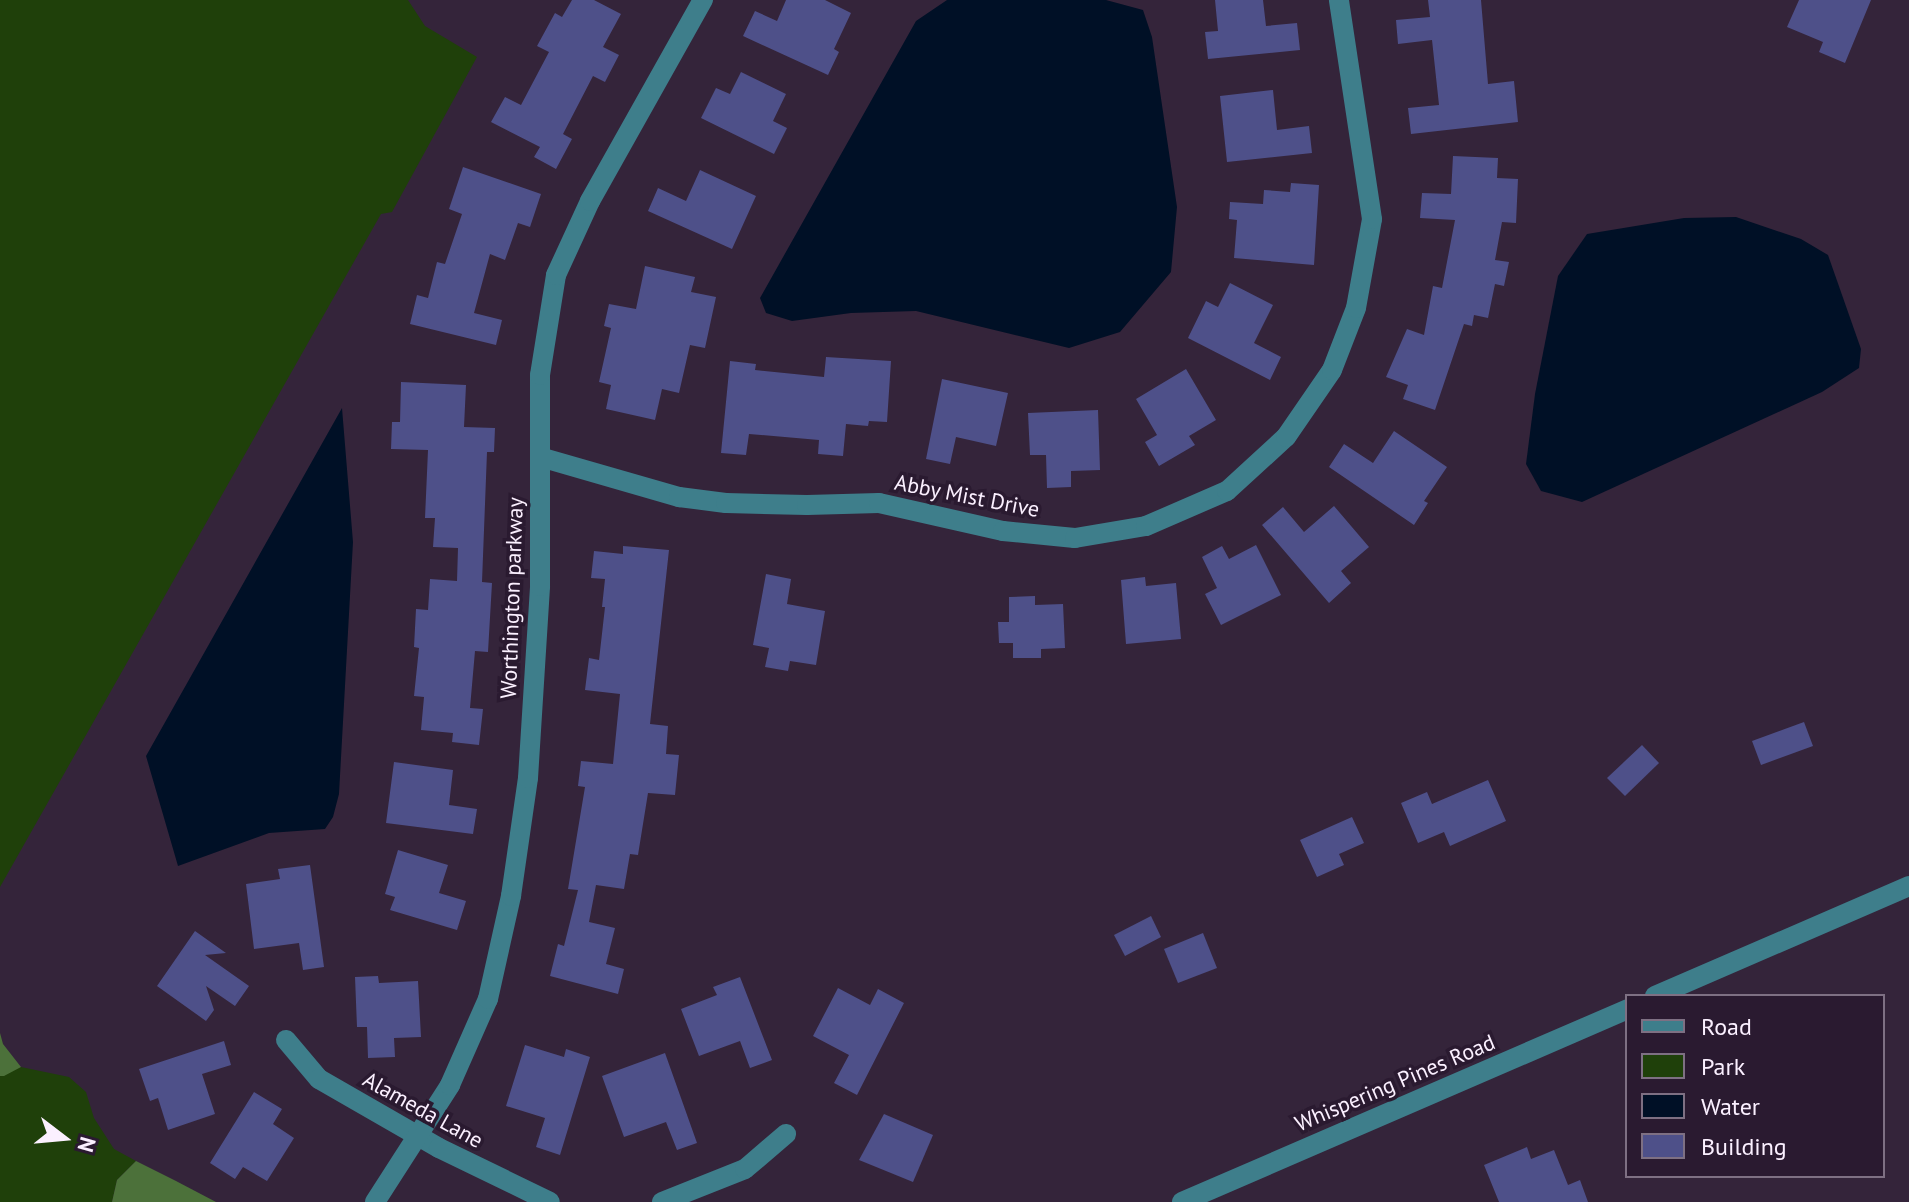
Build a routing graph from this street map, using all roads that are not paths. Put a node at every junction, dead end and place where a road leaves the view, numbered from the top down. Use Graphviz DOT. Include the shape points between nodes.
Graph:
graph roads {
  1 [pos="703,0"];
  2 [pos="1339,0"];
  3 [pos="540,457"];
  4 [pos="1909,886"];
  5 [pos="1660,994"];
  6 [pos="1625,1010"];
  7 [pos="286,1040"];
  8 [pos="786,1134"];
  9 [pos="418,1136"];
  10 [pos="375,1202"];
  11 [pos="550,1202"];
  12 [pos="662,1202"];
  13 [pos="1182,1202"];
  1 -- 3 [label="street, Worthington parkway" via="590,201 556,275 540,375"];
  2 -- 3 [label="street, Abby Mist Drive" via="1372,219 1356,308 1332,370 1286,437 1227,491 1146,526 1075,538 1003,531 879,503 726,503 679,497"];
  3 -- 9 [label="street, Worthington parkway" via="540,586 528,778 511,896 488,999 450,1085"];
  4 -- 5 [label="street"];
  6 -- 13 [label="street, Whispering Pines Road"];
  7 -- 9 [label="street, Alameda Lane" via="319,1079"];
  8 -- 12 [label="street" via="745,1169"];
  9 -- 10 [label="street, Worthington parkway"];
  9 -- 11 [label="street, Alameda Lane"];
}
